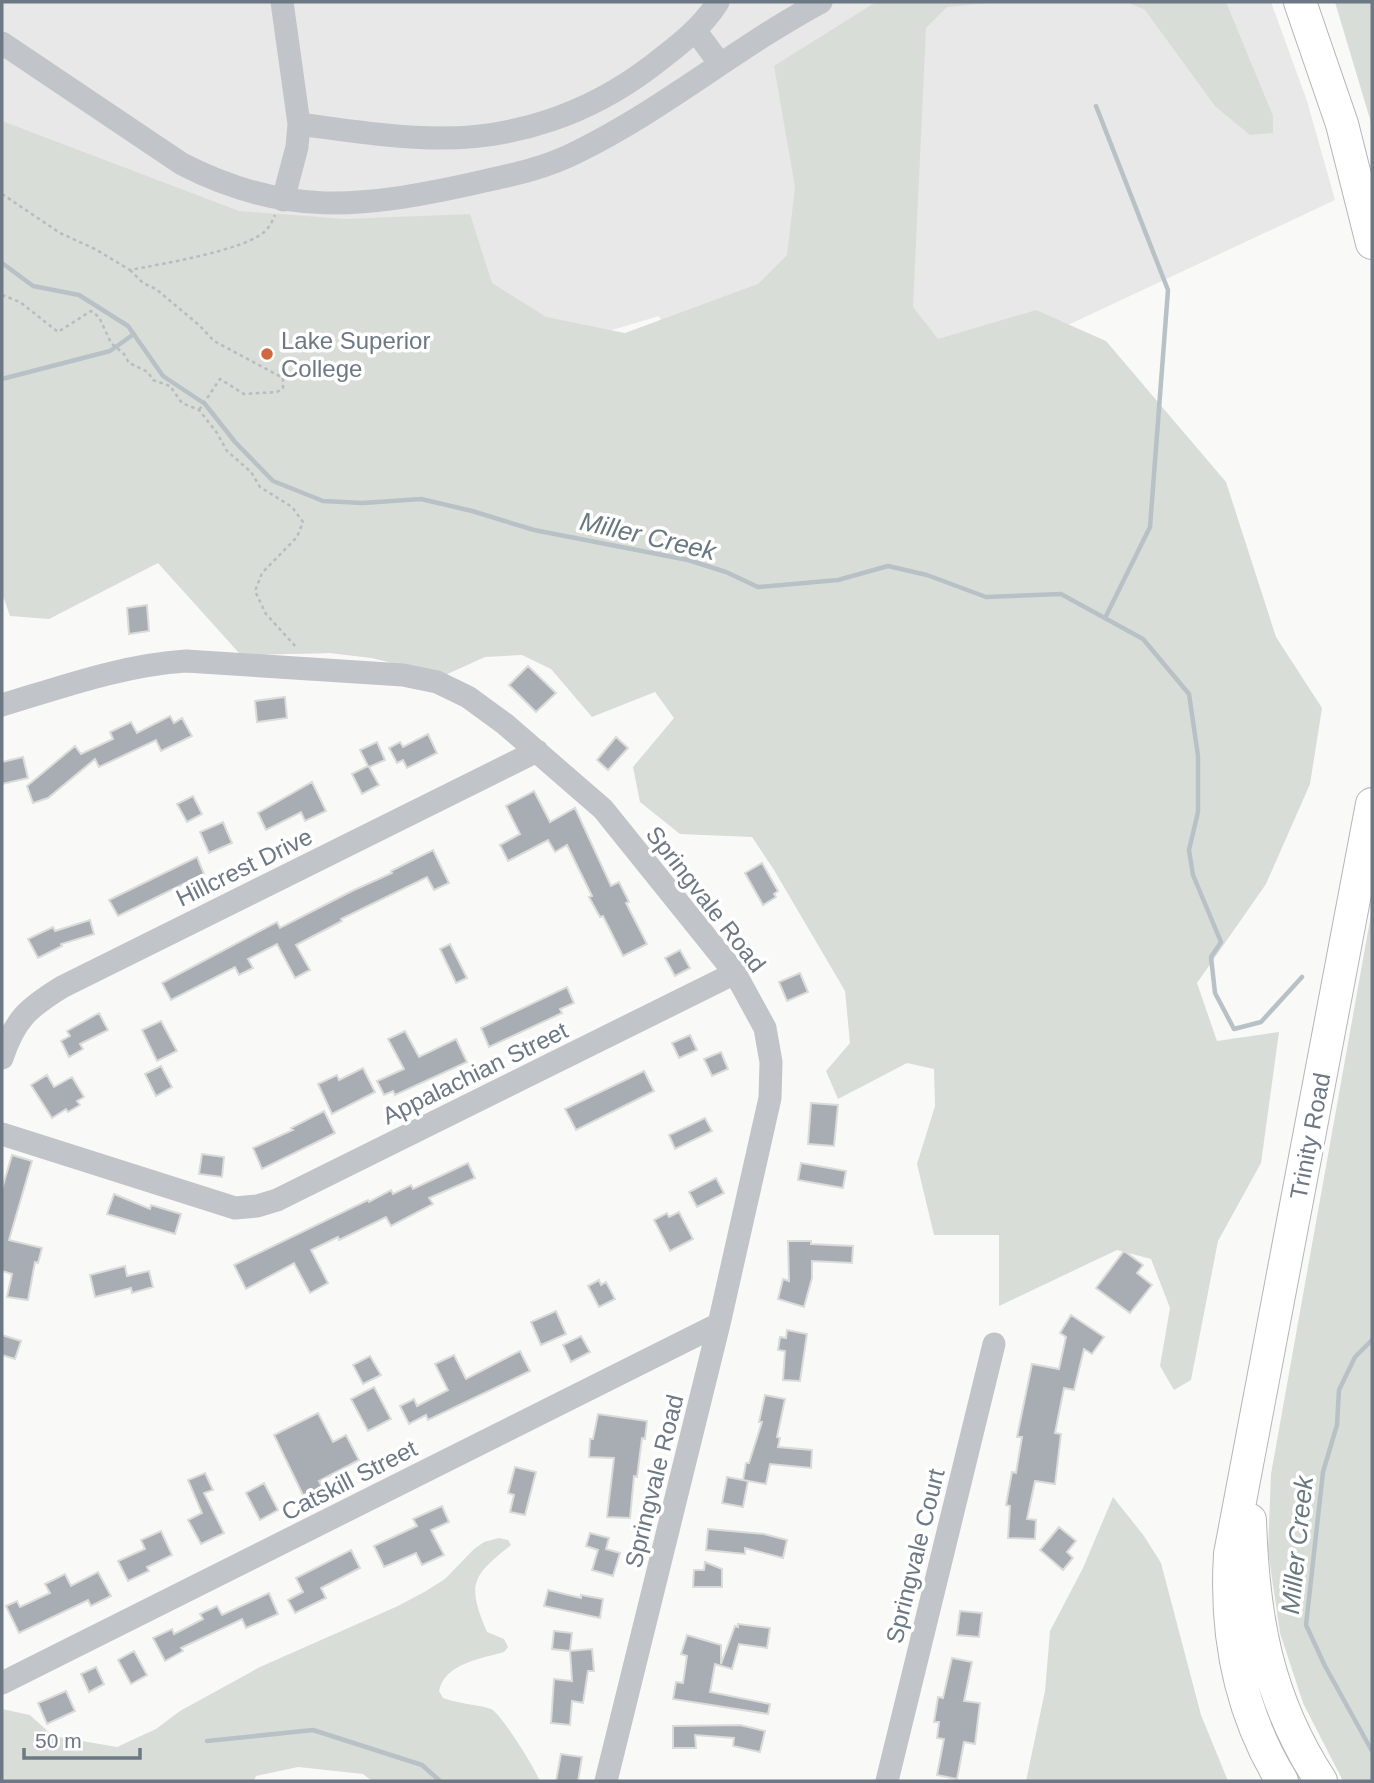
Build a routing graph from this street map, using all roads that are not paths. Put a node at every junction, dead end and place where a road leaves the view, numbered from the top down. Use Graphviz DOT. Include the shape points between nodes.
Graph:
graph roads {
  1 [pos="282,2"];
  2 [pos="718,2"];
  3 [pos="821,2"];
  4 [pos="1300,2"];
  5 [pos="695,30"];
  6 [pos="2,43"];
  7 [pos="720,64"];
  8 [pos="299,124"];
  9 [pos="283,200"];
  10 [pos="1372,243"];
  11 [pos="2,705"];
  12 [pos="537,751"];
  13 [pos="1372,804"];
  14 [pos="735,973"];
  15 [pos="2,1058"];
  16 [pos="2,1134"];
  17 [pos="719,1324"];
  18 [pos="994,1344"];
  19 [pos="1248,1468"];
  20 [pos="2,1684"];
  21 [pos="606,1781"];
  22 [pos="887,1781"];
  23 [pos="1282,1781"];
  24 [pos="1321,1781"];
  1 -- 8 [label="street"];
  2 -- 5 [label="street"];
  3 -- 7 [label="street"];
  4 -- 10 [label="highway" via="1342,124"];
  5 -- 7 [label="street"];
  5 -- 8 [label="street" via="623,87 541,124 440,138"];
  6 -- 9 [label="street" via="182,164"];
  7 -- 9 [label="street" via="622,129 533,169 381,201 318,204"];
  8 -- 9 [label="street"];
  11 -- 12 [label="street, Springvale Road" via="152,663 186,660 403,675 437,682 468,697"];
  12 -- 14 [label="street, Springvale Road" via="603,809"];
  12 -- 15 [label="street, Hillcrest Drive" via="61,987 17,1022"];
  13 -- 19 [label="highway, Trinity Road"];
  14 -- 16 [label="street, Appalachian Street" via="278,1200 257,1206 235,1208"];
  14 -- 17 [label="street, Springvale Road" via="765,1028 771,1062 770,1098"];
  17 -- 20 [label="street, Catskill Street"];
  17 -- 21 [label="street, Springvale Road"];
  18 -- 22 [label="street, Springvale Court"];
  19 -- 23 [label="highway, Trinity Road" via="1230,1554 1232,1644 1259,1739"];
  19 -- 24 [label="highway, Trinity Road" via="1253,1579 1267,1661 1289,1726"];
}
